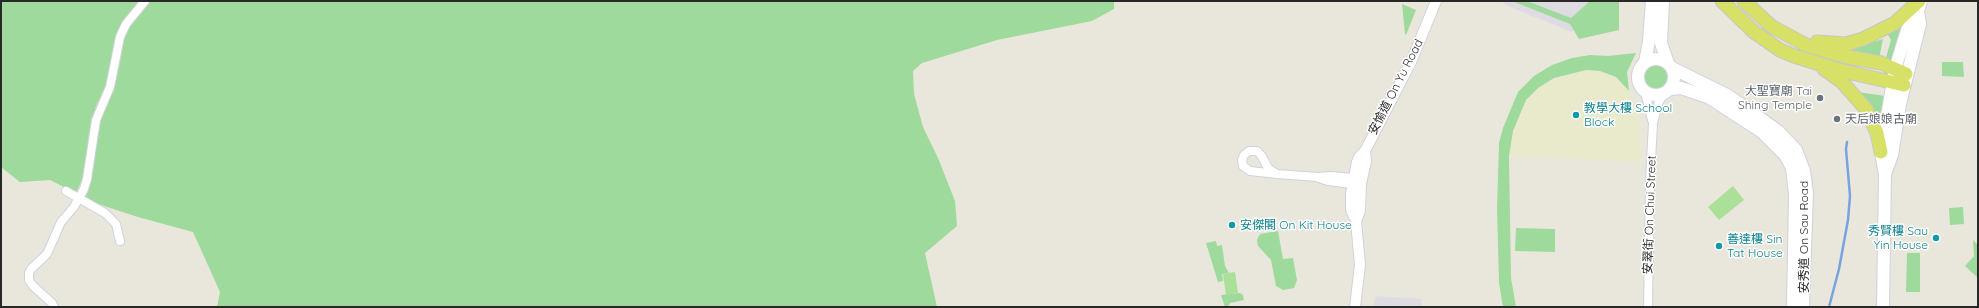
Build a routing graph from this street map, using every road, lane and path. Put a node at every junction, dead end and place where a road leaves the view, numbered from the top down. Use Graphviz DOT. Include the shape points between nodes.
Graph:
graph roads {
  1 [pos="145,1"];
  2 [pos="1436,1"];
  3 [pos="1652,1"];
  4 [pos="1663,1"];
  5 [pos="1722,1"];
  6 [pos="1744,1"];
  7 [pos="1919,4"];
  8 [pos="1788,35"];
  9 [pos="1645,62"];
  10 [pos="1819,64"];
  11 [pos="1670,66"];
  12 [pos="1899,78"];
  13 [pos="1667,91"];
  14 [pos="1645,92"];
  15 [pos="1653,123"];
  16 [pos="1881,152"];
  17 [pos="1263,160"];
  18 [pos="1253,171"];
  19 [pos="1277,174"];
  20 [pos="1885,175"];
  21 [pos="1357,181"];
  22 [pos="66,191"];
  23 [pos="80,198"];
  24 [pos="120,241"];
  25 [pos="54,307"];
  26 [pos="1355,307"];
  27 [pos="1648,307"];
  28 [pos="1793,307"];
  29 [pos="1803,307"];
  30 [pos="1883,307"];
  1 -- 23 [label="street" via="126,24 120,37 110,87 96,120 87,179"];
  2 -- 21 [label="street, 安愉道 On Yu Road" via="1411,62 1365,151 1359,157"];
  3 -- 9 [label="main road"];
  4 -- 11 [label="main road" via="1661,43"];
  5 -- 10 [label="main road" via="1742,22 1774,46"];
  6 -- 8 [label="main road" via="1768,23"];
  7 -- 8 [label="main road" via="1895,24 1846,44 1821,43"];
  7 -- 12 [label="main road" via="1907,30"];
  8 -- 12 [label="main road" via="1819,50 1881,63"];
  9 -- 11 [label="main road" via="1657,59"];
  9 -- 14 [label="main road" via="1637,78"];
  10 -- 12 [label="main road"];
  10 -- 16 [label="main road" via="1841,81 1859,100 1872,121"];
  11 -- 13 [label="main road" via="1674,79"];
  11 -- 29 [label="main road, 安秀道 On Sau Road" via="1722,92 1745,107 1778,131 1796,150 1804,171 1806,193"];
  12 -- 16 [label="main road"];
  12 -- 20 [label="main road" via="1892,155"];
  13 -- 14 [label="main road" via="1655,96"];
  13 -- 15 [label="street, 安翠街 On Chui Street" via="1659,101"];
  13 -- 28 [label="main road, 安秀道 On Sau Road" via="1681,88 1700,93 1714,101 1768,136 1789,161 1795,195"];
  14 -- 15 [label="street, 安翠街 On Chui Street"];
  15 -- 27 [label="street, 安翠街 On Chui Street"];
  16 -- 20 [label="main road"];
  17 -- 18 [label="street" via="1262,167"];
  17 -- 18 [label="street" via="1257,151 1246,153 1242,160 1243,166"];
  17 -- 19 [label="street" via="1268,168"];
  18 -- 19 [label="street"];
  19 -- 21 [label="street" via="1318,177 1328,181"];
  20 -- 30 [label="main road"];
  21 -- 26 [label="street, 安愉道 On Yu Road" via="1351,210 1356,221 1360,265"];
  22 -- 23 [label="street"];
  23 -- 24 [label="street" via="105,213 116,224"];
  23 -- 25 [label="street" via="61,222 47,254 29,273 32,285"];
}
